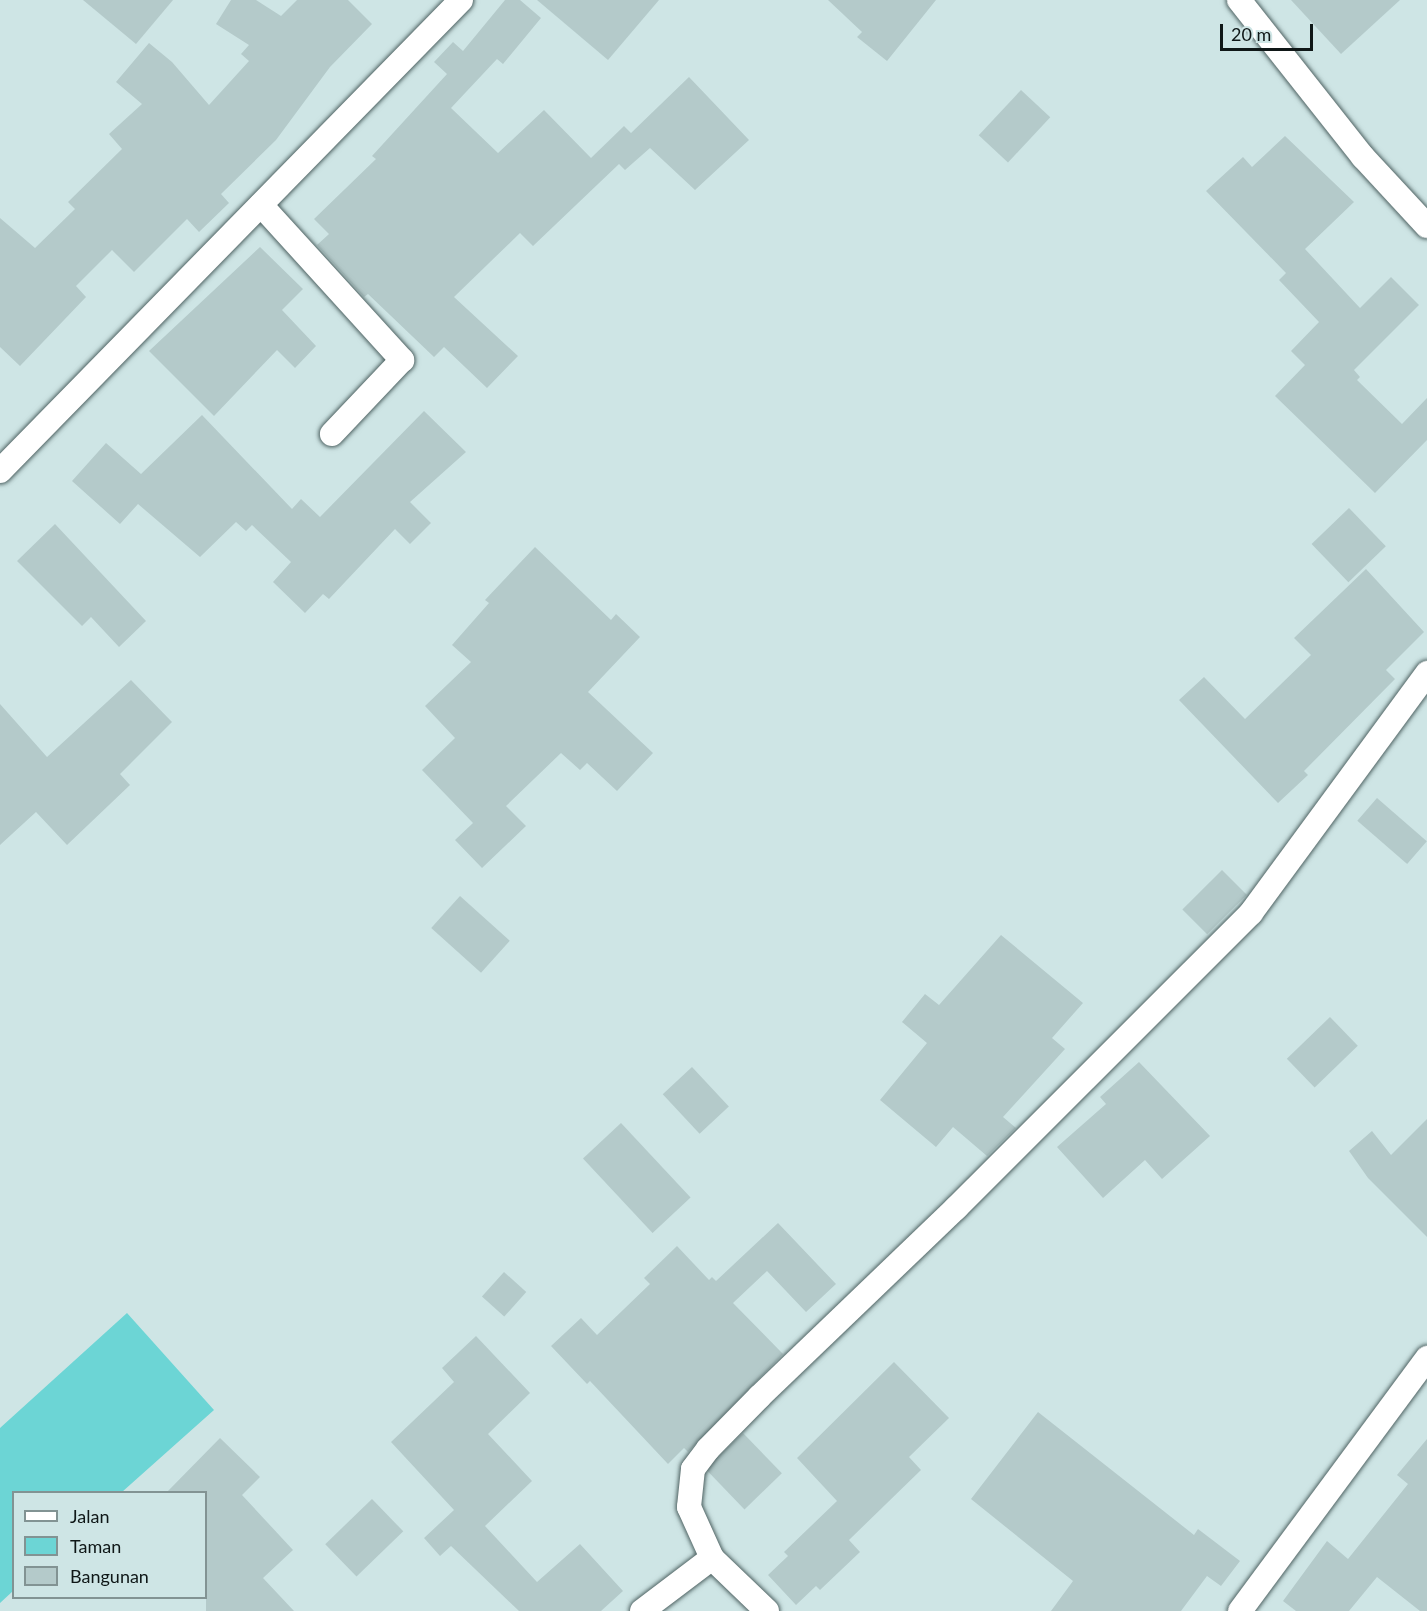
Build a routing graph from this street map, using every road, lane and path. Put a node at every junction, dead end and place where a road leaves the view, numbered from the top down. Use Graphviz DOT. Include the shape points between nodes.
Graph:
graph roads {
  1 [pos="461,0"];
  2 [pos="1239,0"];
  3 [pos="261,205"];
  4 [pos="1427,226"];
  5 [pos="332,434"];
  6 [pos="0,471"];
  7 [pos="1427,673"];
  8 [pos="1427,1358"];
  9 [pos="712,1558"];
  10 [pos="642,1611"];
  11 [pos="767,1611"];
  12 [pos="1240,1611"];
  1 -- 3 [label="street"];
  2 -- 4 [label="street" via="1363,157"];
  3 -- 5 [label="street" via="402,360"];
  3 -- 6 [label="street"];
  7 -- 9 [label="street" via="1251,913 708,1449 693,1469 689,1507"];
  8 -- 12 [label="street"];
  9 -- 10 [label="street"];
  9 -- 11 [label="street"];
}
